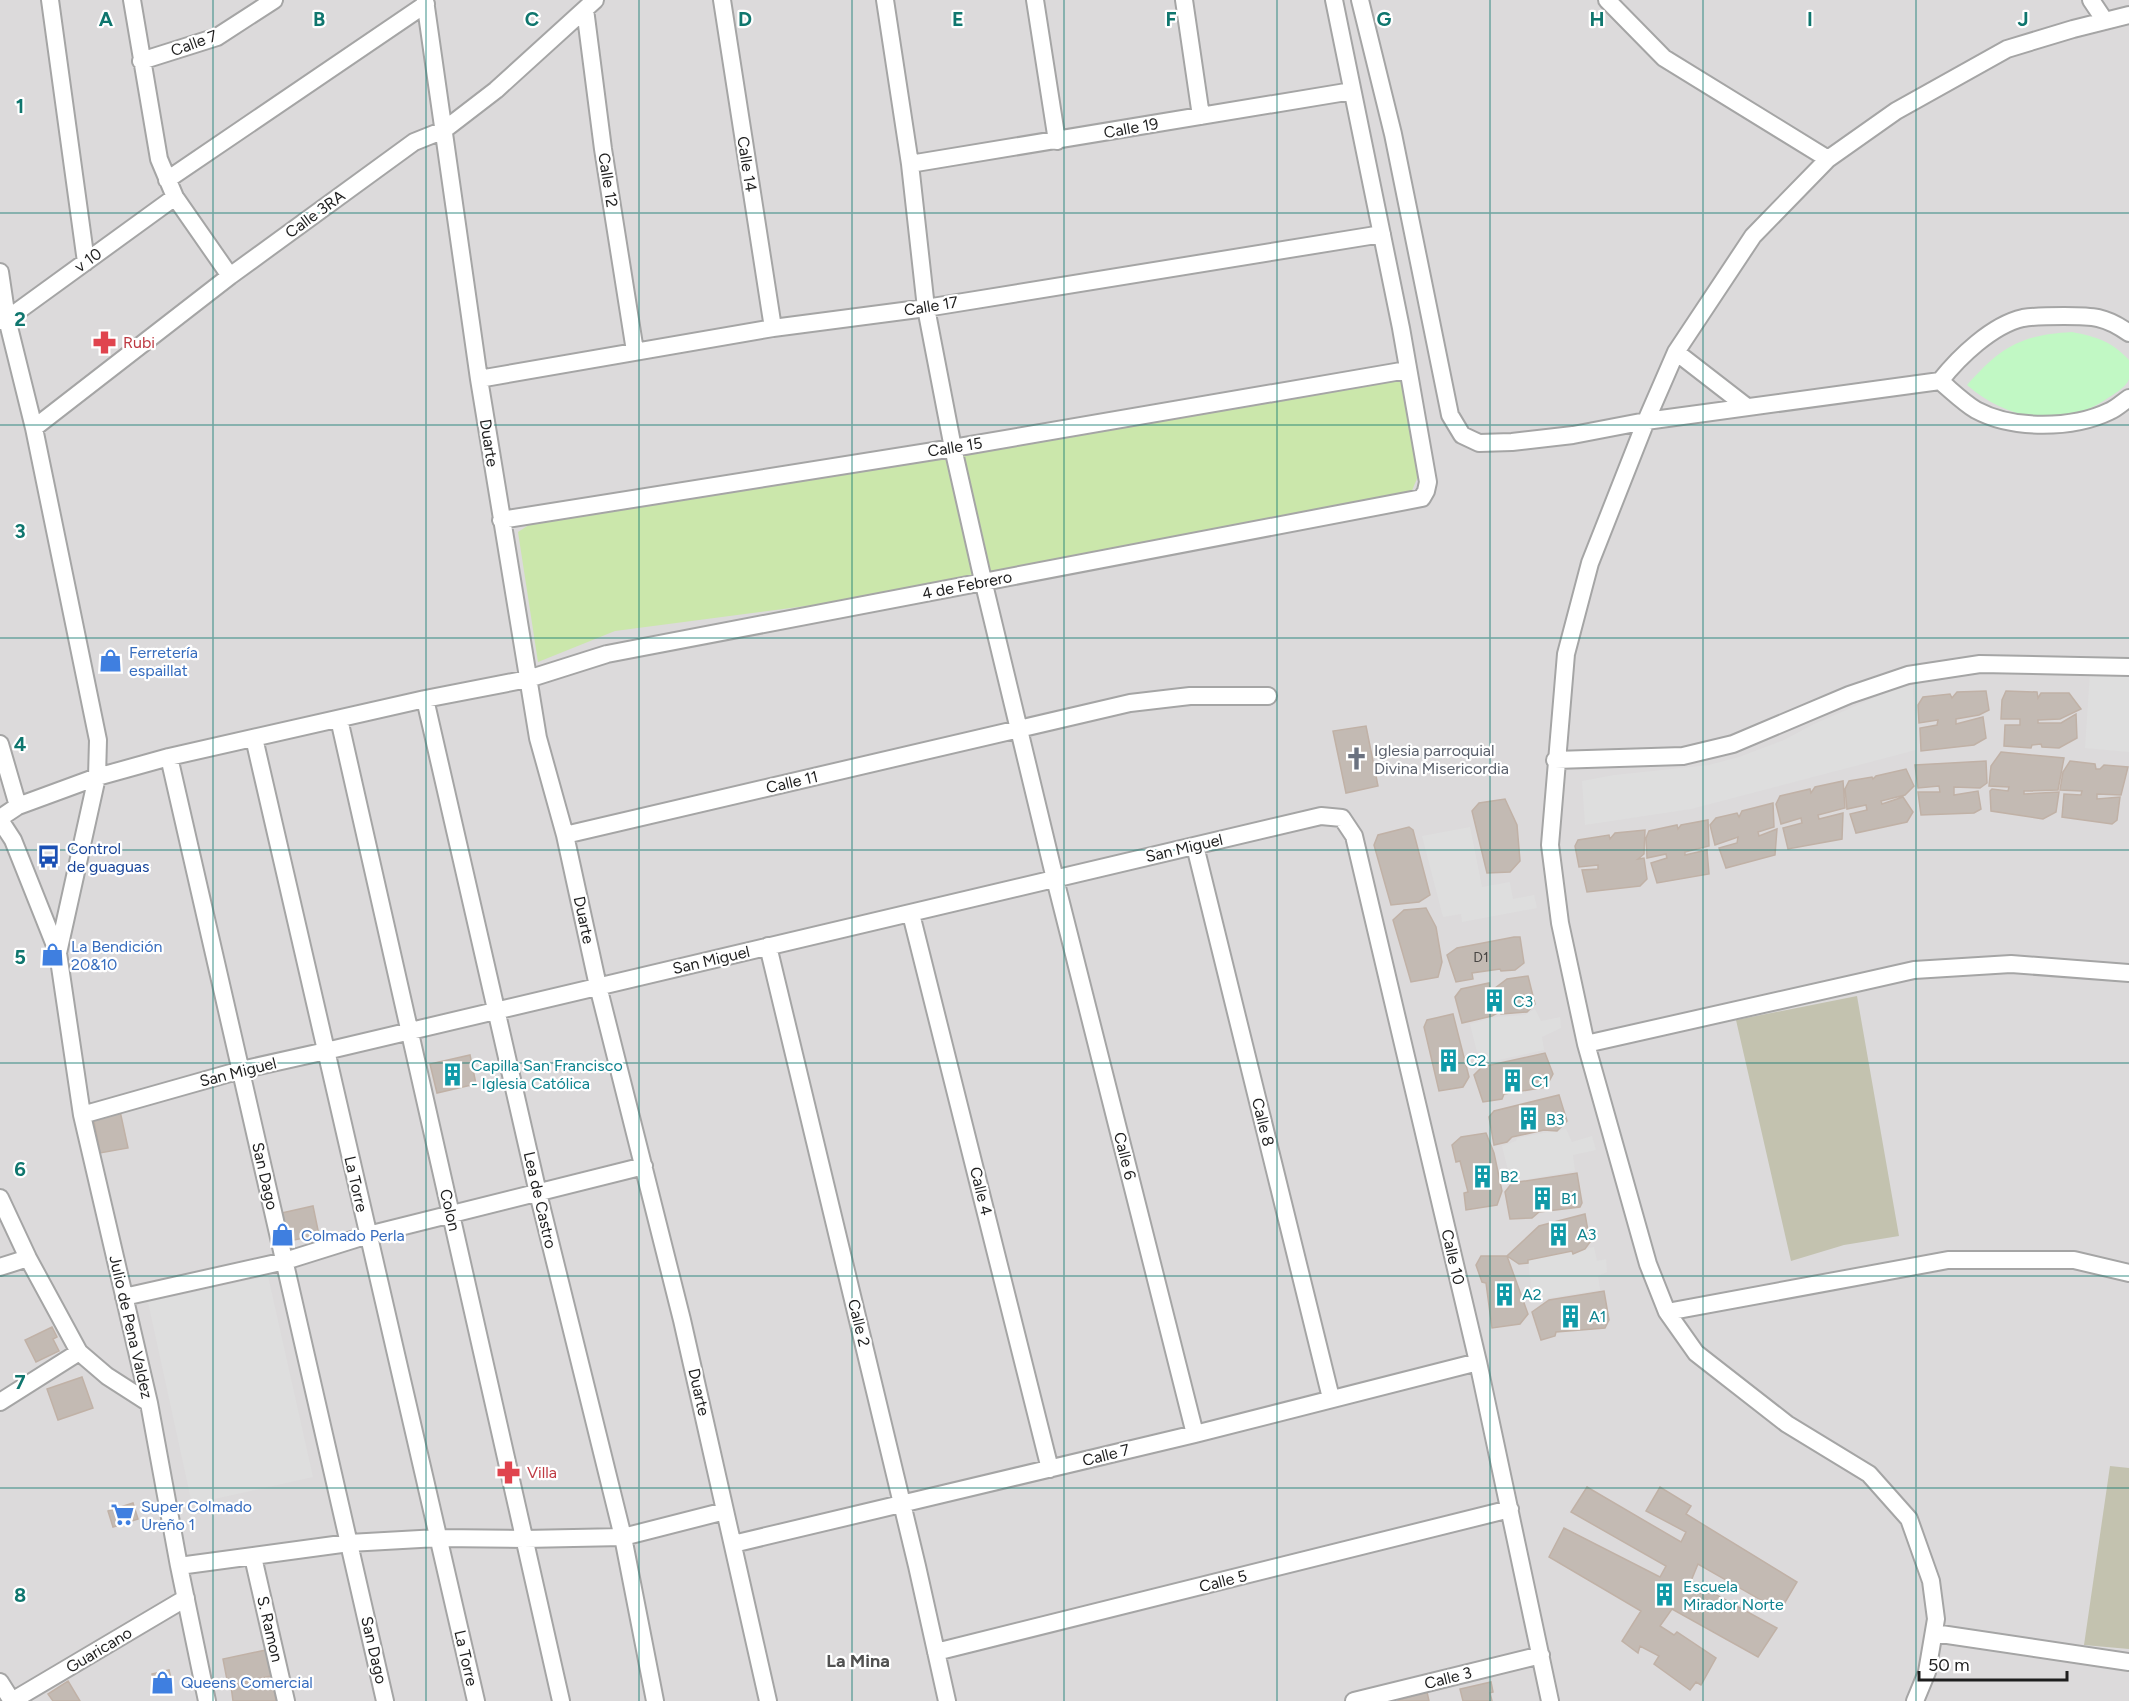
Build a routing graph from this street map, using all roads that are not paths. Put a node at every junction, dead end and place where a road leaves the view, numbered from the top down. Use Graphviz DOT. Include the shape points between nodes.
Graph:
graph roads {
  1 [pos="50,0"];
  2 [pos="132,0"];
  3 [pos="274,0"];
  4 [pos="722,0"];
  5 [pos="885,0"];
  6 [pos="1035,0"];
  7 [pos="1184,0"];
  8 [pos="1334,0"];
  9 [pos="1360,0"];
  10 [pos="1606,0"];
  11 [pos="2091,0"];
  12 [pos="425,2"];
  13 [pos="590,5"];
  14 [pos="2129,15"];
  15 [pos="2104,21"];
  16 [pos="141,62"];
  17 [pos="1352,91"];
  18 [pos="1201,116"];
  19 [pos="444,130"];
  20 [pos="1058,141"];
  21 [pos="1828,159"];
  22 [pos="910,164"];
  23 [pos="167,180"];
  24 [pos="175,198"];
  25 [pos="1382,234"];
  26 [pos="86,262"];
  27 [pos="0,272"];
  28 [pos="230,276"];
  29 [pos="926,308"];
  30 [pos="3,320"];
  31 [pos="773,328"];
  32 [pos="2129,333"];
  33 [pos="635,351"];
  34 [pos="1676,352"];
  35 [pos="1407,370"];
  36 [pos="479,379"];
  37 [pos="1940,381"];
  38 [pos="2129,398"];
  39 [pos="1747,407"];
  40 [pos="1646,421"];
  41 [pos="34,428"];
  42 [pos="953,448"];
  43 [pos="501,520"];
  44 [pos="984,582"];
  45 [pos="2129,667"];
  46 [pos="528,679"];
  47 [pos="1268,696"];
  48 [pos="425,699"];
  49 [pos="339,718"];
  50 [pos="1019,728"];
  51 [pos="254,738"];
  52 [pos="0,744"];
  53 [pos="169,757"];
  54 [pos="1555,760"];
  55 [pos="97,777"];
  56 [pos="18,806"];
  57 [pos="1342,818"];
  58 [pos="0,819"];
  59 [pos="565,835"];
  60 [pos="1195,846"];
  61 [pos="1055,879"];
  62 [pos="911,914"];
  63 [pos="768,946"];
  64 [pos="57,953"];
  65 [pos="2129,973"];
  66 [pos="598,986"];
  67 [pos="496,1011"];
  68 [pos="410,1031"];
  69 [pos="1586,1044"];
  70 [pos="326,1051"];
  71 [pos="241,1070"];
  72 [pos="82,1115"];
  73 [pos="644,1166"];
  74 [pos="538,1193"];
  75 [pos="0,1198"];
  76 [pos="451,1215"];
  77 [pos="368,1235"];
  78 [pos="28,1258"];
  79 [pos="285,1261"];
  80 [pos="0,1267"];
  81 [pos="2129,1273"];
  82 [pos="124,1297"];
  83 [pos="1667,1312"];
  84 [pos="79,1352"];
  85 [pos="1478,1362"];
  86 [pos="1331,1398"];
  87 [pos="0,1402"];
  88 [pos="149,1403"];
  89 [pos="1195,1434"];
  90 [pos="1050,1469"];
  91 [pos="902,1505"];
  92 [pos="1510,1509"];
  93 [pos="725,1511"];
  94 [pos="623,1537"];
  95 [pos="438,1538"];
  96 [pos="524,1539"];
  97 [pos="349,1543"];
  98 [pos="733,1544"];
  99 [pos="253,1557"];
  100 [pos="179,1566"];
  101 [pos="186,1598"];
  102 [pos="1934,1633"];
  103 [pos="936,1652"];
  104 [pos="1541,1655"];
  105 [pos="2129,1662"];
  106 [pos="0,1682"];
  107 [pos="12,1701"];
  108 [pos="207,1701"];
  109 [pos="286,1701"];
  110 [pos="386,1701"];
  111 [pos="476,1701"];
  112 [pos="561,1701"];
  113 [pos="656,1701"];
  114 [pos="768,1701"];
  115 [pos="948,1701"];
  116 [pos="1354,1701"];
  117 [pos="1550,1701"];
  118 [pos="1915,1701"];
  1 -- 26 [label="street"];
  2 -- 16 [label="street"];
  3 -- 16 [label="street, Calle 7" via="216,37"];
  4 -- 31 [label="street, Calle 14"];
  5 -- 22 [label="street, Calle 6"];
  6 -- 20 [label="street"];
  7 -- 18 [label="street"];
  8 -- 17 [label="street"];
  9 -- 40 [label="street" via="1393,134 1450,415 1462,435 1479,443 1512,442"];
  10 -- 21 [label="street" via="1664,58"];
  11 -- 15 [label="street"];
  12 -- 19 [label="street, Duarte"];
  12 -- 23 [label="street"];
  13 -- 19 [label="street, Calle 3RA" via="496,90"];
  13 -- 33 [label="street, Calle 12" via="603,149"];
  14 -- 15 [label="street"];
  15 -- 21 [label="street" via="2007,50 1896,111"];
  16 -- 23 [label="street" via="159,159"];
  17 -- 18 [label="street, Calle 19"];
  17 -- 25 [label="street"];
  18 -- 20 [label="street, Calle 19"];
  19 -- 28 [label="street, Calle 3RA" via="414,142"];
  19 -- 36 [label="street, Duarte"];
  20 -- 22 [label="street, Calle 19"];
  21 -- 34 [label="street" via="1753,236"];
  22 -- 29 [label="street, Calle 6"];
  23 -- 24 [label="street"];
  24 -- 26 [label="street, v 10"];
  24 -- 28 [label="street"];
  25 -- 29 [label="street, Calle 17"];
  25 -- 35 [label="street"];
  26 -- 30 [label="street, v 10"];
  27 -- 30 [label="street, Julio de Pena Valdez"];
  28 -- 41 [label="street, Calle 3RA"];
  29 -- 31 [label="street, Calle 17"];
  29 -- 42 [label="street, Calle 6"];
  30 -- 41 [label="street, Julio de Pena Valdez"];
  31 -- 33 [label="street, Calle 17"];
  32 -- 37 [label="street" via="2115,323 2092,316 2022,318 1987,335 1955,362"];
  33 -- 36 [label="street, Calle 17"];
  34 -- 39 [label="street"];
  34 -- 40 [label="street"];
  35 -- 42 [label="street, Calle 15"];
  35 -- 44 [label="street, 4 de Febrero" via="1428,482 1422,498"];
  36 -- 43 [label="street, Duarte"];
  37 -- 38 [label="street" via="1977,410 2035,426 2084,419 2110,411"];
  37 -- 39 [label="street"];
  39 -- 40 [label="street"];
  40 -- 54 [label="street" via="1590,563 1566,654"];
  41 -- 55 [label="street, Julio de Pena Valdez" via="98,740"];
  42 -- 43 [label="street, Calle 15"];
  42 -- 44 [label="street, Calle 6"];
  43 -- 46 [label="street, Duarte"];
  44 -- 46 [label="street, 4 de Febrero" via="607,654"];
  44 -- 50 [label="street, Calle 6"];
  45 -- 54 [label="street" via="1980,664 1908,675 1849,695 1733,744 1683,756"];
  46 -- 48 [label="street, 4 de Febrero"];
  46 -- 59 [label="street, Duarte" via="538,738"];
  47 -- 50 [label="street, Calle 11" via="1190,696 1130,703"];
  48 -- 49 [label="street, 4 de Febrero"];
  48 -- 67 [label="street, Lea de Castro"];
  49 -- 51 [label="street, 4 de Febrero"];
  49 -- 68 [label="street, Colon"];
  50 -- 59 [label="street, Calle 11"];
  50 -- 61 [label="street, Calle 6"];
  51 -- 53 [label="street, 4 de Febrero"];
  51 -- 70 [label="street, La Torre"];
  52 -- 56 [label="street"];
  53 -- 55 [label="street, 4 de Febrero"];
  53 -- 71 [label="street, San Dago"];
  54 -- 69 [label="street" via="1550,845 1560,923"];
  55 -- 56 [label="street, 4 de Febrero"];
  55 -- 64 [label="street, Julio de Pena Valdez"];
  56 -- 58 [label="street, 4 de Febrero"];
  57 -- 60 [label="street, San Miguel" via="1321,816"];
  57 -- 85 [label="street, Calle 10" via="1354,836"];
  58 -- 64 [label="street, Julio de Pena Valdez" via="13,840"];
  59 -- 66 [label="street, Duarte"];
  60 -- 61 [label="street, San Miguel"];
  60 -- 86 [label="street, Calle 8"];
  61 -- 62 [label="street, San Miguel"];
  61 -- 89 [label="street, Calle 6"];
  62 -- 63 [label="street, San Miguel"];
  62 -- 90 [label="street, Calle 4"];
  63 -- 66 [label="street, San Miguel"];
  63 -- 91 [label="street, Calle 2"];
  64 -- 72 [label="street, Julio de Pena Valdez"];
  65 -- 69 [label="street" via="2011,964 1914,970"];
  66 -- 67 [label="street, San Miguel"];
  66 -- 73 [label="street, Duarte"];
  67 -- 68 [label="street, San Miguel"];
  67 -- 74 [label="street, Lea de Castro"];
  68 -- 70 [label="street, San Miguel"];
  68 -- 76 [label="street, Colon"];
  69 -- 83 [label="street" via="1648,1264"];
  70 -- 71 [label="street, San Miguel"];
  70 -- 77 [label="street, La Torre"];
  71 -- 72 [label="street, San Miguel"];
  71 -- 79 [label="street, San Dago"];
  72 -- 82 [label="street, Julio de Pena Valdez"];
  73 -- 74 [label="street"];
  73 -- 93 [label="street, Duarte"];
  74 -- 76 [label="street"];
  74 -- 94 [label="street, Lea de Castro"];
  75 -- 78 [label="street"];
  76 -- 77 [label="street"];
  76 -- 96 [label="street, Colon"];
  77 -- 79 [label="street"];
  77 -- 95 [label="street, La Torre"];
  78 -- 80 [label="street"];
  78 -- 84 [label="street"];
  79 -- 82 [label="street"];
  79 -- 97 [label="street, San Dago"];
  81 -- 83 [label="street" via="2074,1260 1948,1260"];
  82 -- 88 [label="street, Julio de Pena Valdez"];
  83 -- 102 [label="street" via="1695,1353 1787,1424 1869,1474 1909,1519 1931,1581"];
  84 -- 87 [label="street"];
  84 -- 88 [label="street"];
  85 -- 86 [label="street, Calle 7"];
  85 -- 92 [label="street, Calle 10"];
  86 -- 89 [label="street, Calle 7"];
  88 -- 100 [label="street, Julio de Pena Valdez"];
  89 -- 90 [label="street, Calle 7"];
  90 -- 91 [label="street, Calle 7"];
  91 -- 98 [label="street, Calle 7"];
  91 -- 103 [label="street, Calle 2"];
  92 -- 103 [label="street, Calle 5"];
  92 -- 104 [label="street, Calle 10"];
  93 -- 94 [label="street"];
  93 -- 98 [label="street, Duarte"];
  94 -- 96 [label="street"];
  94 -- 113 [label="street, Lea de Castro"];
  95 -- 96 [label="street"];
  95 -- 97 [label="street"];
  95 -- 111 [label="street, La Torre"];
  96 -- 112 [label="street, Colon"];
  97 -- 99 [label="street"];
  97 -- 110 [label="street, San Dago"];
  98 -- 114 [label="street, Duarte"];
  99 -- 100 [label="street"];
  99 -- 109 [label="street, S. Ramon"];
  100 -- 101 [label="street, Julio de Pena Valdez"];
  101 -- 107 [label="street, Guaricano"];
  101 -- 108 [label="street, Julio de Pena Valdez"];
  102 -- 105 [label="street"];
  102 -- 118 [label="street" via="1927,1672"];
  103 -- 115 [label="street, Calle 2"];
  104 -- 116 [label="street, Calle 3"];
  104 -- 117 [label="street, Calle 10"];
  106 -- 107 [label="street"];
}
